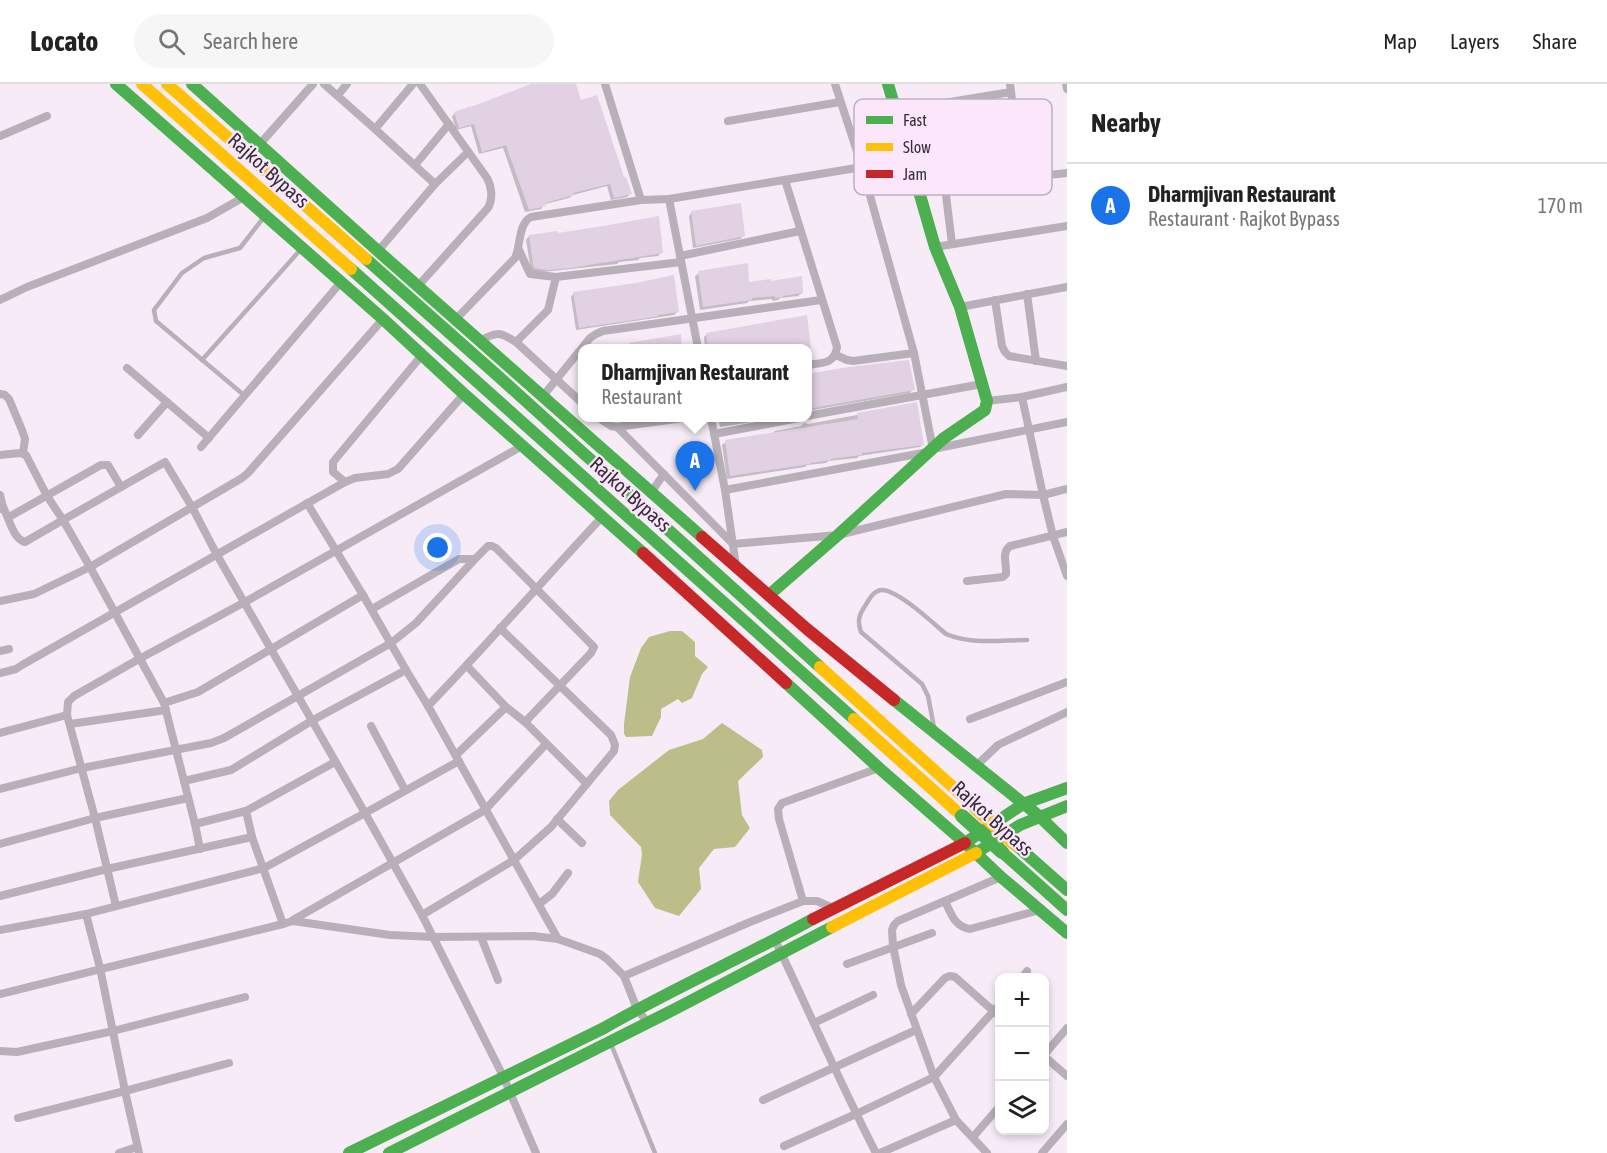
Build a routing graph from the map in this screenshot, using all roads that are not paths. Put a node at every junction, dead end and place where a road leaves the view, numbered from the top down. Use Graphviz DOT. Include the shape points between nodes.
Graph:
graph roads {
  1 [pos="116,84"];
  2 [pos="142,84"];
  3 [pos="167,84"];
  4 [pos="192,84"];
  5 [pos="313,84"];
  6 [pos="324,84"];
  7 [pos="347,84"];
  8 [pos="413,84"];
  9 [pos="420,84"];
  10 [pos="605,84"];
  11 [pos="835,84"];
  12 [pos="888,84"];
  13 [pos="1066,84"];
  14 [pos="1011,88"];
  15 [pos="1067,89"];
  16 [pos="338,95"];
  17 [pos="892,99"];
  18 [pos="956,99"];
  19 [pos="840,102"];
  20 [pos="47,116"];
  21 [pos="728,121"];
  22 [pos="449,124"];
  23 [pos="375,129"];
  24 [pos="0,136"];
  25 [pos="854,143"];
  26 [pos="260,144"];
  27 [pos="468,152"];
  28 [pos="415,165"];
  29 [pos="854,168"];
  30 [pos="1067,173"];
  31 [pos="1052,175"];
  32 [pos="785,180"];
  33 [pos="435,184"];
  34 [pos="870,195"];
  35 [pos="919,195"];
  36 [pos="946,195"];
  37 [pos="244,197"];
  38 [pos="669,199"];
  39 [pos="641,200"];
  40 [pos="265,216"];
  41 [pos="1067,226"];
  42 [pos="800,231"];
  43 [pos="952,244"];
  44 [pos="935,247"];
  45 [pos="302,248"];
  46 [pos="519,250"];
  47 [pos="378,251"];
  48 [pos="680,259"];
  49 [pos="556,277"];
  50 [pos="341,282"];
  51 [pos="418,286"];
  52 [pos="1067,287"];
  53 [pos="1027,294"];
  54 [pos="0,300"];
  55 [pos="821,300"];
  56 [pos="996,300"];
  57 [pos="960,307"];
  58 [pos="692,317"];
  59 [pos="383,319"];
  60 [pos="456,320"];
  61 [pos="480,341"];
  62 [pos="516,342"];
  63 [pos="586,344"];
  64 [pos="697,344"];
  65 [pos="914,353"];
  66 [pos="836,355"];
  67 [pos="422,356"];
  68 [pos="578,356"];
  69 [pos="202,360"];
  70 [pos="1036,361"];
  71 [pos="812,364"];
  72 [pos="1067,366"];
  73 [pos="127,368"];
  74 [pos="556,380"];
  75 [pos="982,384"];
  76 [pos="1067,387"];
  77 [pos="0,394"];
  78 [pos="464,394"];
  79 [pos="922,394"];
  80 [pos="245,396"];
  81 [pos="543,396"];
  82 [pos="1022,397"];
  83 [pos="578,399"];
  84 [pos="987,401"];
  85 [pos="166,402"];
  86 [pos="812,415"];
  87 [pos="604,422"];
  88 [pos="650,422"];
  89 [pos="712,422"];
  90 [pos="774,422"];
  91 [pos="1067,422"];
  92 [pos="617,427"];
  93 [pos="1028,430"];
  94 [pos="714,434"];
  95 [pos="138,435"];
  96 [pos="209,438"];
  97 [pos="524,445"];
  98 [pos="201,447"];
  99 [pos="931,450"];
  100 [pos="23,453"];
  101 [pos="0,455"];
  102 [pos="663,474"];
  103 [pos="345,482"];
  104 [pos="121,487"];
  105 [pos="1067,489"];
  106 [pos="725,490"];
  107 [pos="652,491"];
  108 [pos="0,495"];
  109 [pos="1043,495"];
  110 [pos="47,496"];
  111 [pos="307,503"];
  112 [pos="192,507"];
  113 [pos="2,508"];
  114 [pos="603,516"];
  115 [pos="9,518"];
  116 [pos="63,520"];
  117 [pos="1067,532"];
  118 [pos="838,535"];
  119 [pos="1053,536"];
  120 [pos="733,544"];
  121 [pos="336,550"];
  122 [pos="218,555"];
  123 [pos="475,559"];
  124 [pos="736,566"];
  125 [pos="90,567"];
  126 [pos="1067,576"];
  127 [pos="967,581"];
  128 [pos="536,588"];
  129 [pos="363,595"];
  130 [pos="769,595"];
  131 [pos="0,601"];
  132 [pos="246,602"];
  133 [pos="372,609"];
  134 [pos="115,612"];
  135 [pos="500,628"];
  136 [pos="1027,640"];
  137 [pos="391,643"];
  138 [pos="272,649"];
  139 [pos="139,659"];
  140 [pos="468,666"];
  141 [pos="406,670"];
  142 [pos="0,673"];
  143 [pos="1067,682"];
  144 [pos="560,687"];
  145 [pos="298,695"];
  146 [pos="428,706"];
  147 [pos="165,707"];
  148 [pos="506,707"];
  149 [pos="1067,712"];
  150 [pos="67,715"];
  151 [pos="970,719"];
  152 [pos="313,720"];
  153 [pos="525,722"];
  154 [pos="70,724"];
  155 [pos="372,726"];
  156 [pos="0,733"];
  157 [pos="935,733"];
  158 [pos="546,744"];
  159 [pos="176,750"];
  160 [pos="457,758"];
  161 [pos="335,762"];
  162 [pos="976,766"];
  163 [pos="82,768"];
  164 [pos="879,768"];
  165 [pos="184,781"];
  166 [pos="587,784"];
  167 [pos="1067,788"];
  168 [pos="0,789"];
  169 [pos="405,790"];
  170 [pos="188,798"];
  171 [pos="1023,804"];
  172 [pos="1067,806"];
  173 [pos="485,810"];
  174 [pos="246,811"];
  175 [pos="365,813"];
  176 [pos="1040,816"];
  177 [pos="95,818"];
  178 [pos="557,819"];
  179 [pos="195,824"];
  180 [pos="252,837"];
  181 [pos="582,843"];
  182 [pos="1067,843"];
  183 [pos="0,844"];
  184 [pos="970,848"];
  185 [pos="200,849"];
  186 [pos="514,860"];
  187 [pos="393,864"];
  188 [pos="264,868"];
  189 [pos="106,869"];
  190 [pos="568,873"];
  191 [pos="1001,877"];
  192 [pos="1067,890"];
  193 [pos="0,896"];
  194 [pos="802,901"];
  195 [pos="945,901"];
  196 [pos="539,904"];
  197 [pos="116,906"];
  198 [pos="833,908"];
  199 [pos="1040,910"];
  200 [pos="1067,910"];
  201 [pos="86,914"];
  202 [pos="422,915"];
  203 [pos="292,921"];
  204 [pos="283,924"];
  205 [pos="0,930"];
  206 [pos="932,933"];
  207 [pos="1067,933"];
  208 [pos="433,937"];
  209 [pos="481,937"];
  210 [pos="558,939"];
  211 [pos="775,940"];
  212 [pos="893,946"];
  213 [pos="781,954"];
  214 [pos="847,964"];
  215 [pos="100,968"];
  216 [pos="624,976"];
  217 [pos="498,980"];
  218 [pos="696,980"];
  219 [pos="0,994"];
  220 [pos="703,994"];
  221 [pos="873,995"];
  222 [pos="245,997"];
  223 [pos="638,1009"];
  224 [pos="995,1009"];
  225 [pos="911,1014"];
  226 [pos="995,1014"];
  227 [pos="648,1023"];
  228 [pos="814,1023"];
  229 [pos="1067,1028"];
  230 [pos="916,1029"];
  231 [pos="112,1030"];
  232 [pos="610,1042"];
  233 [pos="1049,1049"];
  234 [pos="0,1051"];
  235 [pos="1049,1060"];
  236 [pos="228,1063"];
  237 [pos="833,1067"];
  238 [pos="503,1076"];
  239 [pos="1067,1076"];
  240 [pos="934,1077"];
  241 [pos="125,1091"];
  242 [pos="510,1092"];
  243 [pos="763,1100"];
  244 [pos="995,1112"];
  245 [pos="856,1114"];
  246 [pos="18,1118"];
  247 [pos="956,1120"];
  248 [pos="1067,1124"];
  249 [pos="973,1137"];
  250 [pos="784,1146"];
  251 [pos="138,1150"];
  252 [pos="118,1153"];
  253 [pos="349,1153"];
  254 [pos="389,1153"];
  255 [pos="536,1153"];
  256 [pos="655,1153"];
  257 [pos="878,1153"];
  258 [pos="987,1153"];
  259 [pos="1042,1153"];
  1 -- 37 [label="main road"];
  2 -- 200 [label="main road, Rajkot Bypass, bridge"];
  3 -- 192 [label="main road, Rajkot Bypass, bridge" via="498,376"];
  4 -- 26 [label="main road"];
  5 -- 26 [label="street"];
  6 -- 16 [label="street"];
  7 -- 16 [label="street"];
  8 -- 23 [label="street"];
  9 -- 22 [label="street"];
  10 -- 39 [label="street"];
  11 -- 19 [label="street"];
  12 -- 17 [label="main road"];
  13 -- 15 [label="street"];
  14 -- 18 [label="street"];
  16 -- 23 [label="street"];
  19 -- 21 [label="street"];
  19 -- 25 [label="street"];
  20 -- 24 [label="street"];
  22 -- 27 [label="street"];
  22 -- 28 [label="street"];
  23 -- 28 [label="street"];
  26 -- 47 [label="main road"];
  27 -- 33 [label="street"];
  27 -- 51 [label="street" via="489,182 490,204"];
  28 -- 33 [label="street"];
  29 -- 32 [label="street"];
  30 -- 31 [label="street"];
  32 -- 38 [label="street"];
  32 -- 42 [label="street"];
  33 -- 47 [label="street"];
  34 -- 65 [label="street"];
  35 -- 44 [label="main road"];
  36 -- 43 [label="street"];
  37 -- 40 [label="main road"];
  37 -- 54 [label="street" via="207,218"];
  38 -- 39 [label="street"];
  38 -- 48 [label="street"];
  39 -- 46 [label="street" via="531,218 523,225"];
  40 -- 45 [label="main road"];
  40 -- 69 [label="lane" via="240,248 204,258 182,273 154,310 156,321"];
  41 -- 43 [label="street"];
  42 -- 48 [label="street"];
  42 -- 55 [label="street"];
  43 -- 44 [label="street"];
  44 -- 57 [label="main road"];
  45 -- 50 [label="main road"];
  45 -- 69 [label="lane"];
  46 -- 49 [label="street" via="530,274"];
  46 -- 60 [label="street"];
  47 -- 51 [label="main road"];
  48 -- 49 [label="street"];
  48 -- 58 [label="street"];
  49 -- 62 [label="street" via="548,310"];
  50 -- 59 [label="main road"];
  50 -- 80 [label="street"];
  51 -- 60 [label="main road"];
  52 -- 53 [label="street"];
  53 -- 56 [label="street"];
  53 -- 70 [label="street"];
  55 -- 58 [label="street"];
  55 -- 66 [label="street" via="837,347"];
  56 -- 57 [label="street"];
  56 -- 70 [label="street" via="1005,352"];
  57 -- 75 [label="main road"];
  58 -- 63 [label="street" via="603,331"];
  58 -- 64 [label="street"];
  59 -- 67 [label="main road"];
  59 -- 112 [label="street" via="248,473"];
  60 -- 61 [label="main road"];
  61 -- 62 [label="street" via="497,333"];
  61 -- 81 [label="main road"];
  62 -- 74 [label="street"];
  65 -- 66 [label="street" via="853,361"];
  65 -- 79 [label="street"];
  66 -- 71 [label="street"];
  67 -- 78 [label="main road"];
  67 -- 103 [label="street" via="333,462 333,472"];
  68 -- 74 [label="street"];
  69 -- 80 [label="lane"];
  70 -- 72 [label="street"];
  73 -- 85 [label="street"];
  74 -- 81 [label="street"];
  74 -- 83 [label="street"];
  75 -- 79 [label="street"];
  75 -- 84 [label="main road"];
  76 -- 82 [label="street"];
  77 -- 100 [label="street" via="9,399 22,430"];
  78 -- 97 [label="main road"];
  78 -- 103 [label="street" via="398,469"];
  79 -- 86 [label="street"];
  79 -- 99 [label="street"];
  80 -- 96 [label="street"];
  81 -- 107 [label="main road"];
  82 -- 84 [label="street"];
  82 -- 93 [label="street"];
  84 -- 99 [label="main road" via="985,410"];
  85 -- 95 [label="street"];
  85 -- 96 [label="street"];
  87 -- 92 [label="street"];
  88 -- 92 [label="street"];
  89 -- 94 [label="street"];
  90 -- 94 [label="street"];
  91 -- 93 [label="street"];
  92 -- 102 [label="street"];
  93 -- 99 [label="street"];
  93 -- 109 [label="street"];
  94 -- 106 [label="street"];
  96 -- 98 [label="street"];
  97 -- 114 [label="main road"];
  97 -- 121 [label="street"];
  99 -- 106 [label="street"];
  99 -- 118 [label="main road"];
  100 -- 101 [label="street"];
  100 -- 110 [label="street" via="29,457"];
  102 -- 107 [label="street"];
  102 -- 120 [label="street"];
  103 -- 111 [label="street"];
  104 -- 110 [label="street" via="105,464"];
  104 -- 112 [label="street" via="165,462"];
  104 -- 116 [label="street"];
  105 -- 109 [label="street"];
  106 -- 120 [label="street"];
  107 -- 124 [label="main road"];
  108 -- 113 [label="street"];
  109 -- 118 [label="street" via="1006,494"];
  109 -- 119 [label="street"];
  110 -- 115 [label="street"];
  110 -- 116 [label="street"];
  111 -- 121 [label="street"];
  111 -- 122 [label="street"];
  112 -- 122 [label="street"];
  112 -- 125 [label="street"];
  113 -- 115 [label="street"];
  114 -- 128 [label="street"];
  114 -- 164 [label="main road"];
  115 -- 116 [label="street" via="17,537 26,542"];
  116 -- 125 [label="street"];
  117 -- 119 [label="street"];
  118 -- 120 [label="street"];
  118 -- 130 [label="main road"];
  119 -- 126 [label="street"];
  119 -- 127 [label="street" via="1006,549 1003,578"];
  120 -- 124 [label="street"];
  121 -- 129 [label="street"];
  121 -- 132 [label="street"];
  122 -- 132 [label="street"];
  122 -- 134 [label="street"];
  123 -- 128 [label="street" via="484,548 492,546"];
  123 -- 133 [label="street" via="459,559"];
  123 -- 137 [label="street" via="416,623"];
  124 -- 130 [label="main road"];
  125 -- 131 [label="street" via="34,594"];
  125 -- 134 [label="street"];
  128 -- 135 [label="street"];
  128 -- 144 [label="street" via="594,647"];
  129 -- 133 [label="street"];
  129 -- 138 [label="street"];
  130 -- 157 [label="main road"];
  132 -- 138 [label="street"];
  132 -- 139 [label="street"];
  133 -- 137 [label="street"];
  134 -- 139 [label="street"];
  134 -- 142 [label="street" via="16,669"];
  135 -- 140 [label="street"];
  135 -- 144 [label="street"];
  136 -- 157 [label="lane" via="955,638 896,594 882,590 873,594 859,616 861,632 922,684"];
  137 -- 141 [label="street"];
  137 -- 145 [label="street"];
  138 -- 145 [label="street"];
  138 -- 147 [label="street"];
  139 -- 147 [label="street"];
  139 -- 150 [label="street" via="74,696 68,702"];
  140 -- 146 [label="street"];
  140 -- 148 [label="street"];
  141 -- 146 [label="street"];
  141 -- 152 [label="street"];
  143 -- 151 [label="street"];
  144 -- 153 [label="street"];
  144 -- 166 [label="street" via="614,740 614,750"];
  145 -- 152 [label="street"];
  145 -- 159 [label="street" via="218,741"];
  146 -- 160 [label="street"];
  147 -- 154 [label="street"];
  147 -- 159 [label="street"];
  148 -- 153 [label="street"];
  148 -- 160 [label="street"];
  149 -- 162 [label="street" via="998,745"];
  150 -- 154 [label="street"];
  150 -- 156 [label="street"];
  152 -- 161 [label="street"];
  152 -- 165 [label="street" via="231,770"];
  153 -- 158 [label="street"];
  154 -- 163 [label="street"];
  155 -- 169 [label="street"];
  157 -- 162 [label="main road"];
  158 -- 166 [label="street"];
  158 -- 173 [label="street"];
  159 -- 163 [label="street"];
  159 -- 165 [label="street"];
  160 -- 169 [label="street"];
  160 -- 173 [label="street"];
  161 -- 174 [label="street"];
  161 -- 175 [label="street"];
  162 -- 171 [label="main road"];
  163 -- 168 [label="street"];
  163 -- 177 [label="street"];
  164 -- 184 [label="main road"];
  164 -- 194 [label="street" via="782,803 778,809"];
  165 -- 170 [label="street"];
  166 -- 178 [label="street"];
  167 -- 171 [label="main road"];
  169 -- 175 [label="street"];
  170 -- 177 [label="street"];
  170 -- 179 [label="street"];
  171 -- 176 [label="main road"];
  171 -- 184 [label="main road"];
  172 -- 176 [label="main road"];
  173 -- 186 [label="street"];
  173 -- 187 [label="street"];
  174 -- 179 [label="street"];
  174 -- 180 [label="street"];
  175 -- 187 [label="street"];
  175 -- 188 [label="street"];
  176 -- 182 [label="main road"];
  176 -- 184 [label="main road"];
  177 -- 183 [label="street"];
  177 -- 189 [label="street"];
  178 -- 181 [label="street"];
  178 -- 186 [label="street"];
  179 -- 185 [label="street"];
  180 -- 185 [label="street"];
  180 -- 188 [label="street"];
  184 -- 191 [label="main road"];
  184 -- 198 [label="main road"];
  184 -- 213 [label="main road" via="932,873"];
  185 -- 189 [label="street"];
  186 -- 196 [label="street"];
  186 -- 202 [label="street"];
  187 -- 202 [label="street"];
  187 -- 203 [label="street"];
  188 -- 197 [label="street"];
  188 -- 204 [label="street"];
  189 -- 193 [label="street"];
  189 -- 197 [label="street"];
  190 -- 196 [label="street"];
  191 -- 195 [label="street"];
  191 -- 199 [label="main road"];
  194 -- 198 [label="street"];
  194 -- 216 [label="street"];
  195 -- 199 [label="street" via="956,923 970,929"];
  195 -- 212 [label="street" via="898,921 892,930"];
  196 -- 210 [label="street"];
  197 -- 201 [label="street"];
  198 -- 211 [label="main road"];
  199 -- 207 [label="main road"];
  201 -- 205 [label="street"];
  201 -- 215 [label="street"];
  202 -- 208 [label="street"];
  203 -- 204 [label="street"];
  203 -- 208 [label="street"];
  204 -- 215 [label="street"];
  206 -- 212 [label="street"];
  208 -- 209 [label="street"];
  208 -- 238 [label="street"];
  209 -- 210 [label="street"];
  209 -- 217 [label="street"];
  210 -- 216 [label="street" via="600,954"];
  211 -- 213 [label="street"];
  211 -- 218 [label="main road"];
  212 -- 214 [label="street"];
  212 -- 225 [label="street"];
  213 -- 220 [label="main road"];
  213 -- 228 [label="street"];
  215 -- 219 [label="street"];
  215 -- 231 [label="street"];
  216 -- 223 [label="street"];
  218 -- 220 [label="main road"];
  218 -- 223 [label="main road"];
  220 -- 227 [label="main road"];
  221 -- 228 [label="street"];
  222 -- 231 [label="street"];
  223 -- 227 [label="street"];
  223 -- 238 [label="main road"];
  224 -- 225 [label="street" via="950,976"];
  225 -- 230 [label="street"];
  226 -- 240 [label="street"];
  227 -- 232 [label="main road"];
  228 -- 237 [label="street"];
  229 -- 233 [label="street"];
  230 -- 237 [label="street"];
  230 -- 240 [label="street"];
  231 -- 234 [label="street" via="17,1052"];
  231 -- 241 [label="street"];
  232 -- 242 [label="main road"];
  232 -- 256 [label="lane"];
  235 -- 239 [label="street"];
  236 -- 241 [label="street"];
  237 -- 243 [label="street"];
  237 -- 245 [label="street"];
  238 -- 242 [label="street"];
  238 -- 253 [label="main road"];
  240 -- 245 [label="street"];
  240 -- 247 [label="street"];
  241 -- 246 [label="street"];
  241 -- 251 [label="street"];
  242 -- 254 [label="main road"];
  242 -- 255 [label="street"];
  244 -- 249 [label="street"];
  245 -- 250 [label="street"];
  245 -- 257 [label="street"];
  247 -- 249 [label="street"];
  247 -- 257 [label="street"];
  248 -- 259 [label="street"];
  249 -- 258 [label="street"];
  251 -- 252 [label="street"];
}
